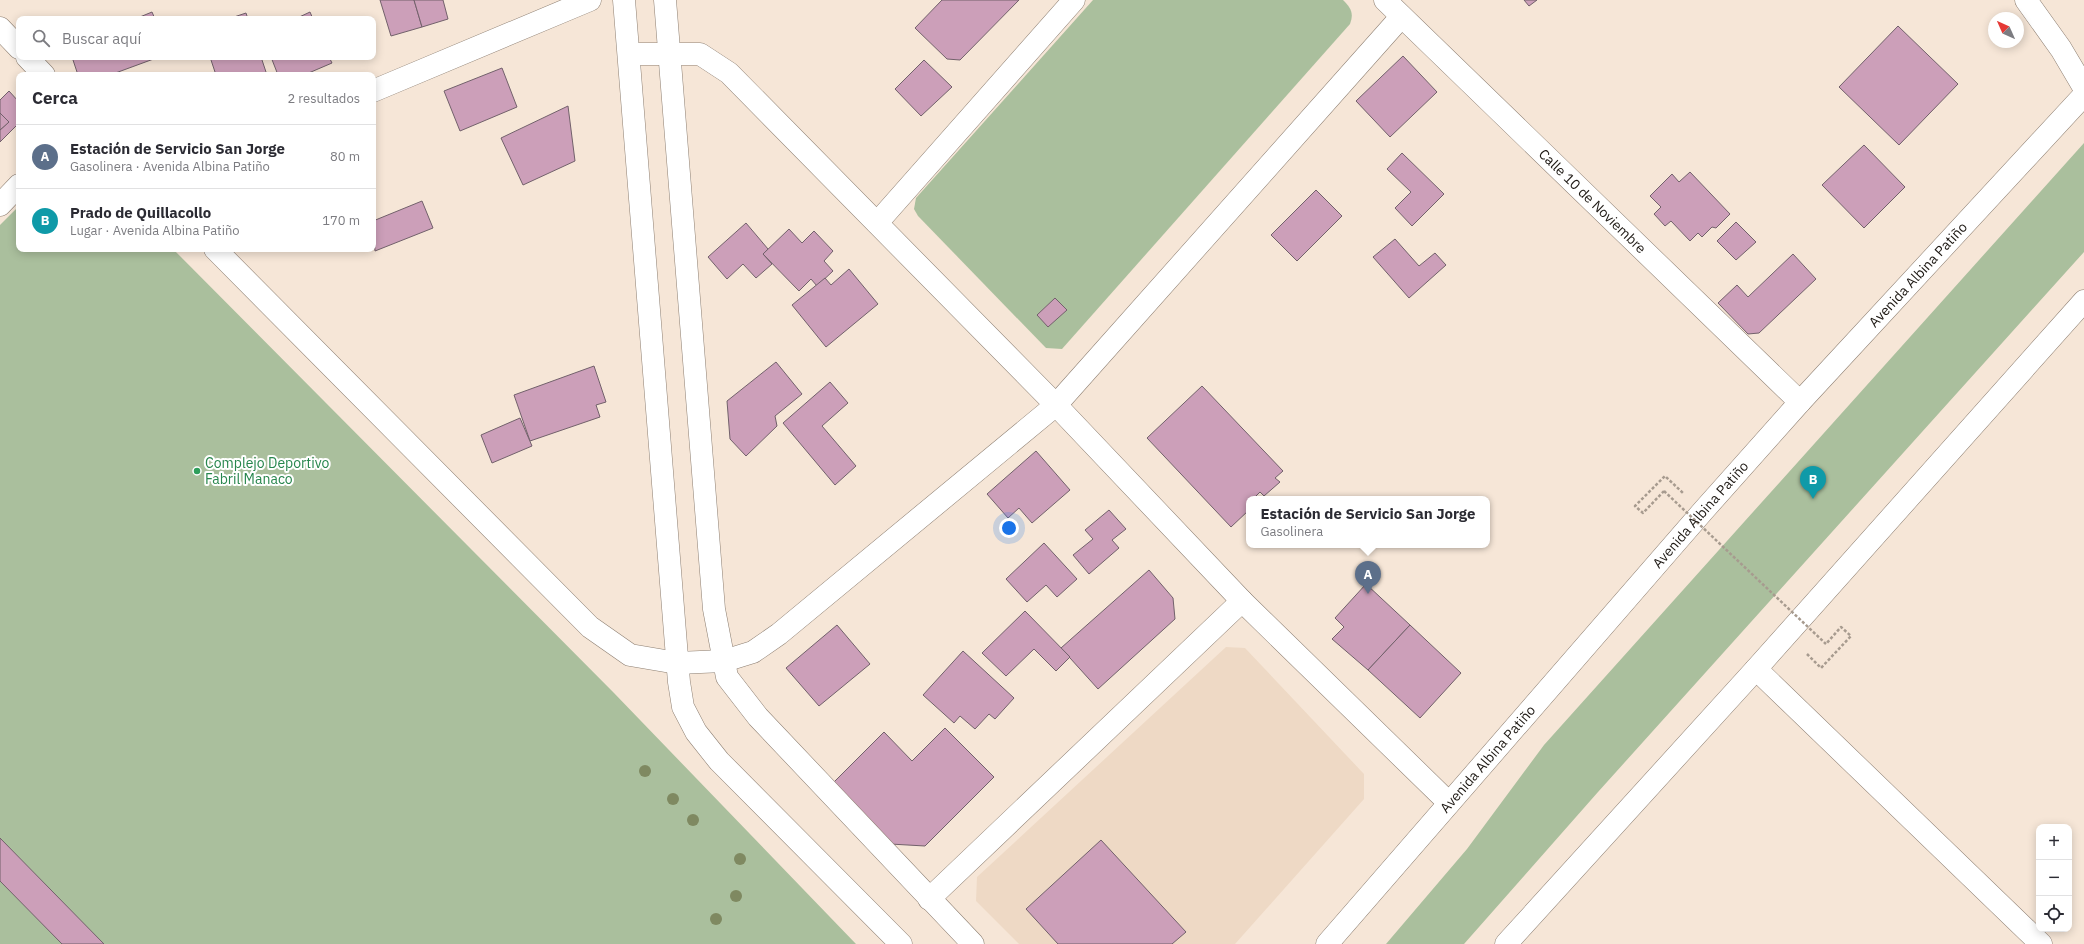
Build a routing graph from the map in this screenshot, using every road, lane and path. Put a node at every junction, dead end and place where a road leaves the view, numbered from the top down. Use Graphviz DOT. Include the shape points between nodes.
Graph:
graph roads {
  1 [pos="590,0"];
  2 [pos="624,0"];
  3 [pos="665,0"];
  4 [pos="1074,0"];
  5 [pos="1385,0"];
  6 [pos="2026,0"];
  7 [pos="1401,17"];
  8 [pos="0,28"];
  9 [pos="16,45"];
  10 [pos="629,54"];
  11 [pos="670,54"];
  12 [pos="30,60"];
  13 [pos="41,72"];
  14 [pos="2084,88"];
  15 [pos="376,90"];
  16 [pos="2084,95"];
  17 [pos="16,188"];
  18 [pos="0,205"];
  19 [pos="877,223"];
  20 [pos="218,252"];
  21 [pos="2084,301"];
  22 [pos="1800,402"];
  23 [pos="1056,405"];
  24 [pos="1665,476"];
  25 [pos="1242,600"];
  26 [pos="724,660"];
  27 [pos="677,663"];
  28 [pos="1821,668"];
  29 [pos="1756,669"];
  30 [pos="1449,803"];
  31 [pos="929,899"];
  32 [pos="901,944"];
  33 [pos="973,944"];
  34 [pos="1327,944"];
  35 [pos="1506,944"];
  36 [pos="2041,944"];
  1 -- 15 [label="main road"];
  2 -- 10 [label="main road"];
  3 -- 11 [label="main road"];
  4 -- 19 [label="main road"];
  5 -- 7 [label="main road, Calle 10 de Noviembre"];
  6 -- 14 [label="main road"];
  7 -- 22 [label="main road, Calle 10 de Noviembre"];
  7 -- 23 [label="main road"];
  8 -- 9 [label="main road"];
  10 -- 11 [label="main road"];
  10 -- 27 [label="main road"];
  11 -- 19 [label="main road" via="700,54 729,73"];
  11 -- 26 [label="main road" via="714,610"];
  12 -- 13 [label="main road"];
  16 -- 22 [label="main road, Avenida Albina Patiño"];
  17 -- 18 [label="main road"];
  19 -- 23 [label="main road"];
  20 -- 27 [label="main road" via="590,627 630,655"];
  21 -- 29 [label="main road"];
  22 -- 30 [label="main road, Avenida Albina Patiño"];
  23 -- 25 [label="main road"];
  23 -- 26 [label="main road" via="779,634 752,652"];
  24 -- 28 [label="path, bridge" via="1636,506 1643,513 1664,491 1826,644 1841,627 1851,636"];
  25 -- 30 [label="main road"];
  25 -- 31 [label="main road"];
  26 -- 27 [label="main road"];
  26 -- 31 [label="main road" via="727,677 758,717"];
  27 -- 32 [label="main road" via="683,707 701,738 719,761"];
  29 -- 35 [label="main road"];
  29 -- 36 [label="main road"];
  30 -- 34 [label="main road, Avenida Albina Patiño"];
  31 -- 33 [label="main road"];
}
